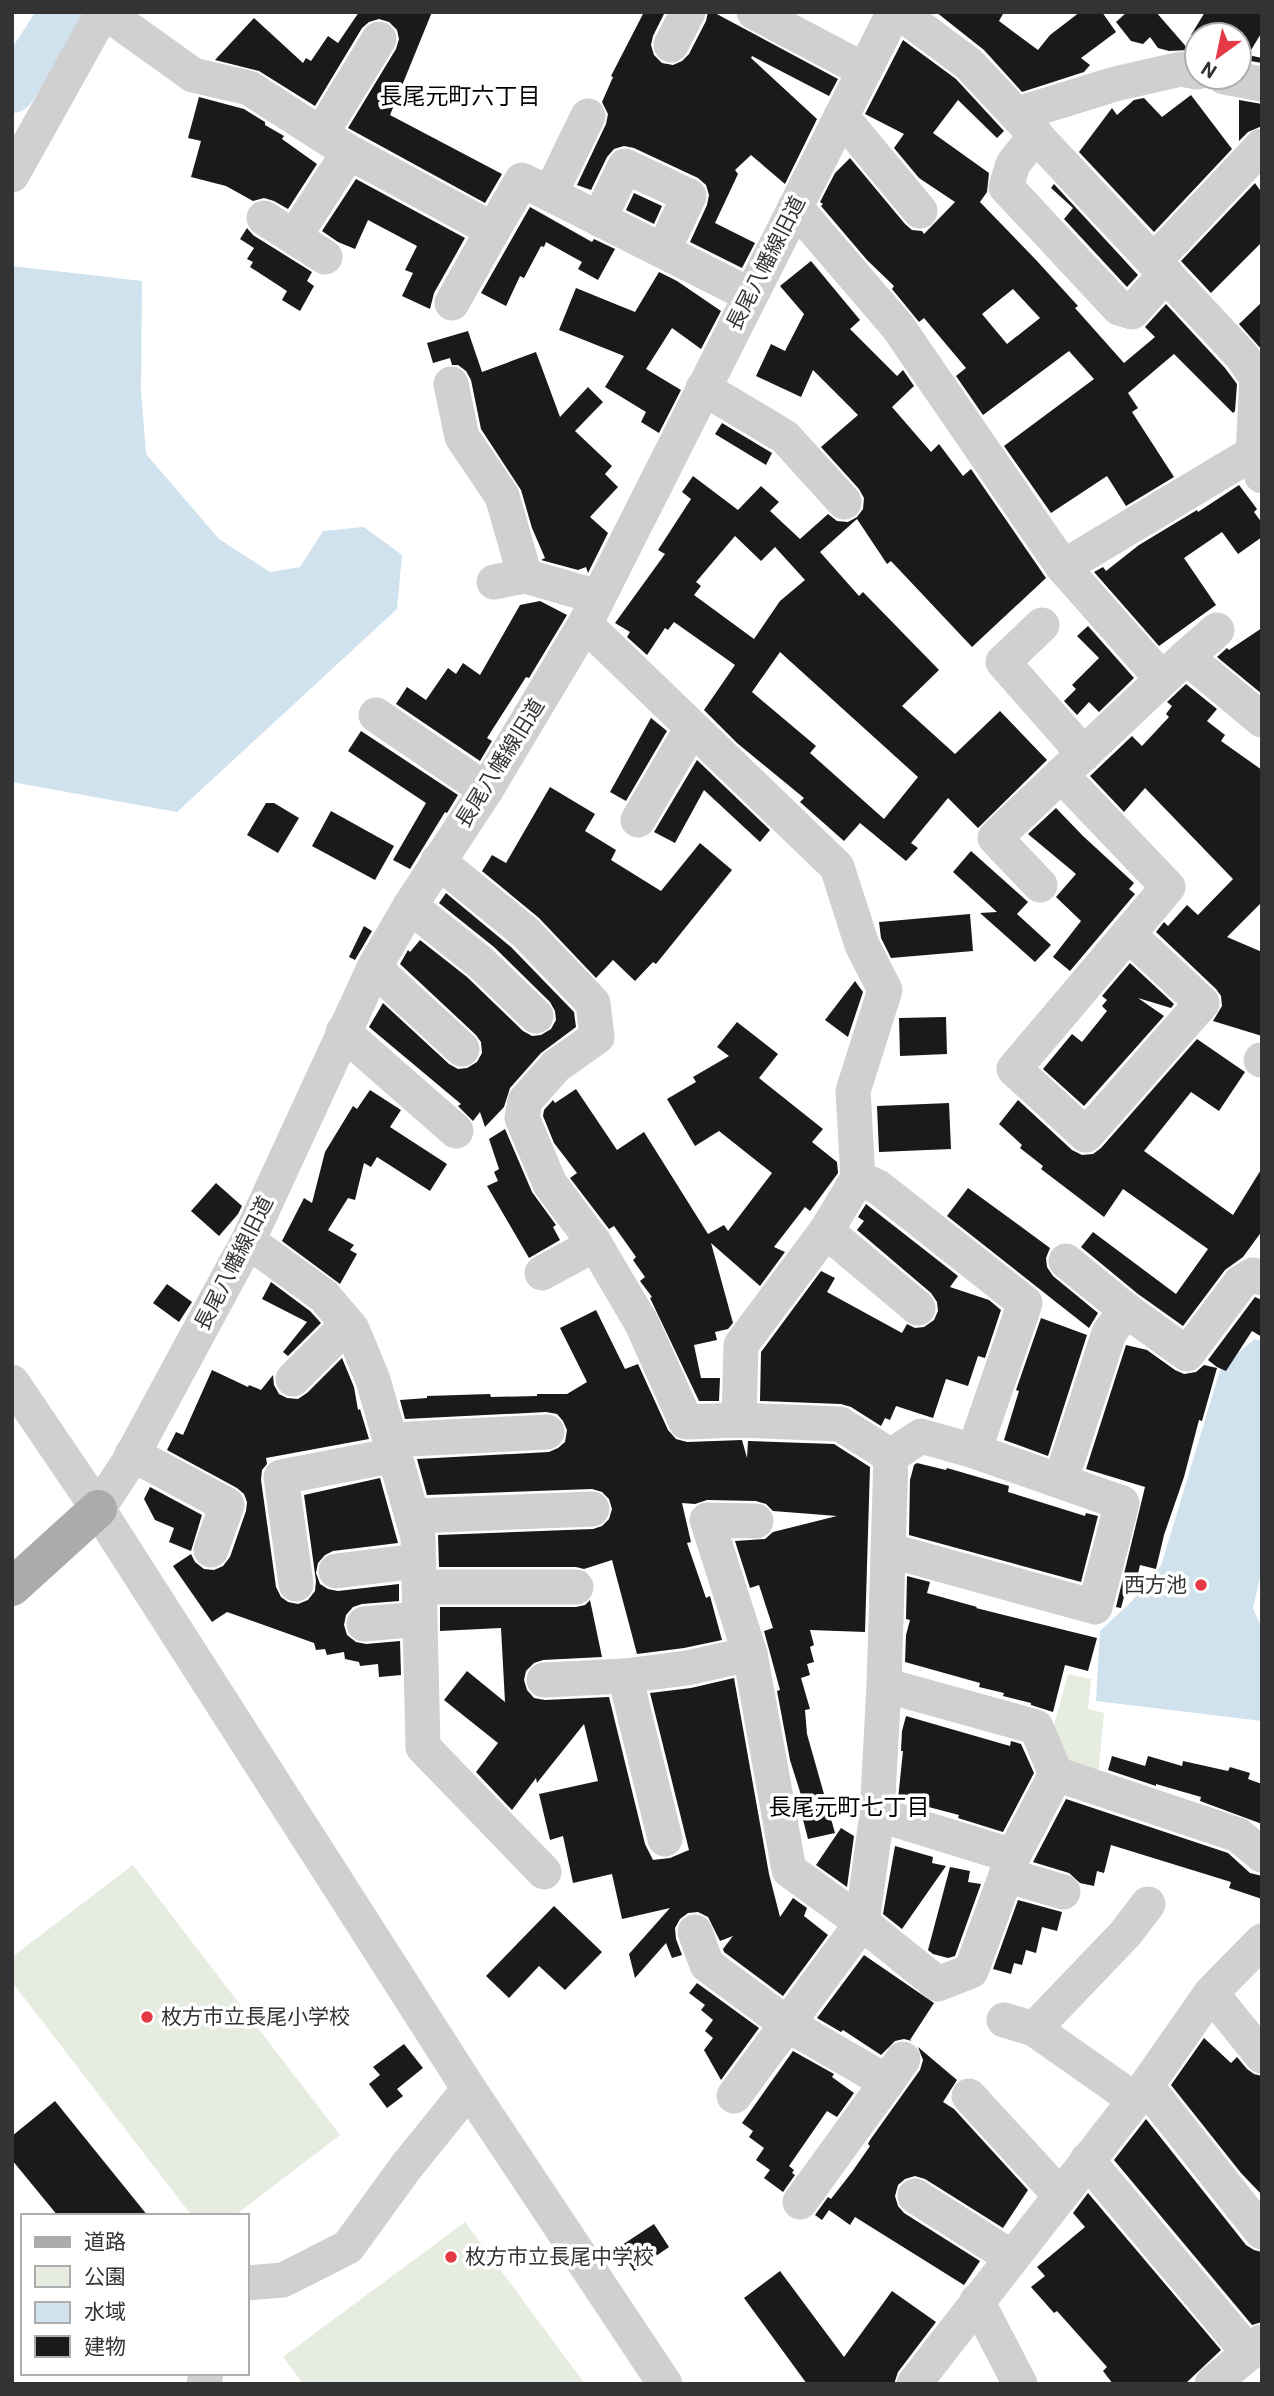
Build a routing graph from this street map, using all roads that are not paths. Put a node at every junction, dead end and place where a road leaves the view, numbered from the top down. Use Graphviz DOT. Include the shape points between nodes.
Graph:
graph roads {
  1 [pos="104,12"];
  2 [pos="688,12"];
  3 [pos="754,12"];
  4 [pos="894,12"];
  5 [pos="900,12"];
  6 [pos="379,39"];
  7 [pos="671,45"];
  8 [pos="1183,69"];
  9 [pos="864,70"];
  10 [pos="588,116"];
  11 [pos="841,117"];
  12 [pos="1027,125"];
  13 [pos="335,143"];
  14 [pos="1260,153"];
  15 [pos="12,175"];
  16 [pos="550,194"];
  17 [pos="795,207"];
  18 [pos="920,211"];
  19 [pos="264,218"];
  20 [pos="599,219"];
  21 [pos="493,230"];
  22 [pos="294,237"];
  23 [pos="663,251"];
  24 [pos="325,257"];
  25 [pos="1160,268"];
  26 [pos="750,295"];
  27 [pos="452,303"];
  28 [pos="452,384"];
  29 [pos="703,388"];
  30 [pos="1257,464"];
  31 [pos="844,502"];
  32 [pos="1063,567"];
  33 [pos="592,611"];
  34 [pos="1042,625"];
  35 [pos="1217,630"];
  36 [pos="1174,668"];
  37 [pos="376,715"];
  38 [pos="1262,720"];
  39 [pos="692,728"];
  40 [pos="1073,764"];
  41 [pos="486,790"];
  42 [pos="638,820"];
  43 [pos="439,861"];
  44 [pos="1040,885"];
  45 [pos="410,906"];
  46 [pos="1128,934"];
  47 [pos="373,968"];
  48 [pos="536,1016"];
  49 [pos="343,1032"];
  50 [pos="462,1049"];
  51 [pos="456,1131"];
  52 [pos="858,1178"];
  53 [pos="832,1220"];
  54 [pos="248,1241"];
  55 [pos="595,1244"];
  56 [pos="1066,1261"];
  57 [pos="542,1273"];
  58 [pos="1262,1278"];
  59 [pos="918,1308"];
  60 [pos="1126,1310"];
  61 [pos="348,1324"];
  62 [pos="293,1379"];
  63 [pos="12,1382"];
  64 [pos="739,1420"];
  65 [pos="547,1432"];
  66 [pos="393,1448"];
  67 [pos="974,1451"];
  68 [pos="132,1454"];
  69 [pos="891,1456"];
  70 [pos="1061,1480"];
  71 [pos="98,1509"];
  72 [pos="592,1510"];
  73 [pos="412,1516"];
  74 [pos="755,1521"];
  75 [pos="211,1550"];
  76 [pos="888,1550"];
  77 [pos="336,1571"];
  78 [pos="296,1584"];
  79 [pos="12,1587"];
  80 [pos="576,1587"];
  81 [pos="419,1589"];
  82 [pos="365,1624"];
  83 [pos="750,1654"];
  84 [pos="625,1676"];
  85 [pos="544,1680"];
  86 [pos="884,1685"];
  87 [pos="1056,1774"];
  88 [pos="877,1814"];
  89 [pos="665,1839"];
  90 [pos="1262,1855"];
  91 [pos="1010,1866"];
  92 [pos="544,1872"];
  93 [pos="1063,1892"];
  94 [pos="1148,1903"];
  95 [pos="862,1923"];
  96 [pos="695,1932"];
  97 [pos="1262,1941"];
  98 [pos="1211,1993"];
  99 [pos="787,2024"];
  100 [pos="1262,2056"];
  101 [pos="469,2089"];
  102 [pos="1140,2093"];
  103 [pos="734,2096"];
  104 [pos="970,2096"];
  105 [pos="1087,2160"];
  106 [pos="1060,2195"];
  107 [pos="915,2196"];
  108 [pos="800,2202"];
  109 [pos="1262,2232"];
  110 [pos="1011,2257"];
  111 [pos="248,2283"];
  112 [pos="977,2301"];
  113 [pos="1255,2347"];
  114 [pos="665,2384"];
  115 [pos="914,2384"];
  116 [pos="1020,2384"];
  117 [pos="1212,2384"];
  1 -- 13 [label="street" via="193,75 249,88"];
  1 -- 15 [label="street"];
  2 -- 7 [label="street"];
  3 -- 9 [label="street"];
  4 -- 9 [label="street, 長尾八幡線旧道"];
  5 -- 12 [label="street" via="969,64"];
  6 -- 13 [label="street"];
  8 -- 12 [label="street" via="1115,84"];
  9 -- 11 [label="street, 長尾八幡線旧道"];
  10 -- 16 [label="street"];
  11 -- 17 [label="street, 長尾八幡線旧道"];
  11 -- 18 [label="street"];
  12 -- 25 [label="street"];
  12 -- 25 [label="street" via="1006,187 1109,298 1132,312"];
  13 -- 21 [label="street"];
  13 -- 22 [label="street"];
  14 -- 25 [label="street"];
  16 -- 20 [label="street"];
  16 -- 21 [label="street" via="522,180"];
  17 -- 26 [label="street, 長尾八幡線旧道"];
  17 -- 32 [label="street" via="898,327"];
  19 -- 22 [label="street"];
  20 -- 23 [label="street"];
  20 -- 23 [label="street" via="625,166 690,196"];
  21 -- 27 [label="street"];
  22 -- 24 [label="street"];
  23 -- 26 [label="street"];
  25 -- 30 [label="street" via="1241,355 1256,378"];
  26 -- 29 [label="street, 長尾八幡線旧道"];
  28 -- 33 [label="street" via="462,437 502,496 509,579"];
  29 -- 31 [label="street" via="785,437"];
  29 -- 33 [label="street, 長尾八幡線旧道"];
  30 -- 32 [label="street"];
  32 -- 36 [label="street"];
  33 -- 39 [label="street"];
  33 -- 41 [label="street, 長尾八幡線旧道"];
  34 -- 40 [label="street" via="1003,662"];
  35 -- 36 [label="street"];
  36 -- 38 [label="street"];
  36 -- 40 [label="street"];
  37 -- 41 [label="street"];
  39 -- 42 [label="street"];
  39 -- 52 [label="street" via="837,867 862,945 885,990 853,1091"];
  40 -- 44 [label="street" via="995,838"];
  40 -- 46 [label="street" via="1168,887"];
  41 -- 43 [label="street, 長尾八幡線旧道"];
  43 -- 45 [label="street, 長尾八幡線旧道"];
  43 -- 55 [label="street" via="525,932 593,1003 597,1037 556,1066 525,1101 522,1118 550,1184"];
  45 -- 47 [label="street, 長尾八幡線旧道"];
  45 -- 48 [label="street" via="480,962"];
  46 -- 46 [label="street" via="1014,1069 1086,1135 1202,1003"];
  47 -- 49 [label="street, 長尾八幡線旧道"];
  47 -- 50 [label="street"];
  49 -- 51 [label="street"];
  49 -- 54 [label="street, 長尾八幡線旧道"];
  52 -- 53 [label="street"];
  52 -- 67 [label="street" via="878,1187 1025,1303"];
  53 -- 59 [label="street"];
  53 -- 64 [label="street" via="741,1345"];
  54 -- 61 [label="street" via="324,1296"];
  54 -- 68 [label="street, 長尾八幡線旧道"];
  55 -- 57 [label="street"];
  55 -- 64 [label="street" via="642,1324 685,1422"];
  56 -- 60 [label="street"];
  58 -- 60 [label="street" via="1253,1275 1241,1282 1187,1354"];
  60 -- 70 [label="street" via="1108,1333"];
  61 -- 62 [label="street"];
  61 -- 66 [label="street" via="373,1380"];
  63 -- 71 [label="street"];
  64 -- 69 [label="street" via="840,1423"];
  65 -- 66 [label="street"];
  66 -- 73 [label="street"];
  66 -- 78 [label="street" via="281,1477"];
  67 -- 69 [label="street" via="921,1436"];
  67 -- 70 [label="street"];
  68 -- 71 [label="street, 長尾八幡線旧道"];
  68 -- 75 [label="street" via="227,1506"];
  69 -- 76 [label="street"];
  70 -- 76 [label="street" via="1122,1503 1095,1607"];
  71 -- 79 [label="main road"];
  71 -- 101 [label="street"];
  72 -- 73 [label="street"];
  73 -- 81 [label="street" via="418,1536"];
  74 -- 83 [label="street" via="707,1520"];
  76 -- 86 [label="street"];
  77 -- 81 [label="street"];
  80 -- 81 [label="street"];
  81 -- 82 [label="street"];
  81 -- 92 [label="street" via="423,1747"];
  83 -- 84 [label="street"];
  83 -- 95 [label="street" via="789,1870"];
  84 -- 85 [label="street"];
  84 -- 89 [label="street"];
  86 -- 87 [label="street" via="1036,1727"];
  86 -- 88 [label="street"];
  87 -- 90 [label="street" via="1238,1835"];
  87 -- 91 [label="street"];
  88 -- 91 [label="street"];
  88 -- 95 [label="street"];
  91 -- 93 [label="street"];
  91 -- 95 [label="street" via="971,1971 938,1984"];
  94 -- 102 [label="street" via="1125,1934 1019,2024"];
  95 -- 99 [label="street"];
  96 -- 99 [label="street" via="707,1965"];
  97 -- 98 [label="street"];
  98 -- 100 [label="street"];
  98 -- 102 [label="street"];
  99 -- 103 [label="street"];
  99 -- 108 [label="street" via="895,2070"];
  101 -- 111 [label="street" via="348,2247 284,2280"];
  101 -- 114 [label="street"];
  102 -- 105 [label="street"];
  102 -- 109 [label="street"];
  104 -- 106 [label="street"];
  105 -- 106 [label="street"];
  105 -- 113 [label="street"];
  106 -- 110 [label="street"];
  107 -- 110 [label="street"];
  110 -- 112 [label="street"];
  112 -- 115 [label="street"];
  112 -- 116 [label="street"];
  113 -- 117 [label="street"];
}
